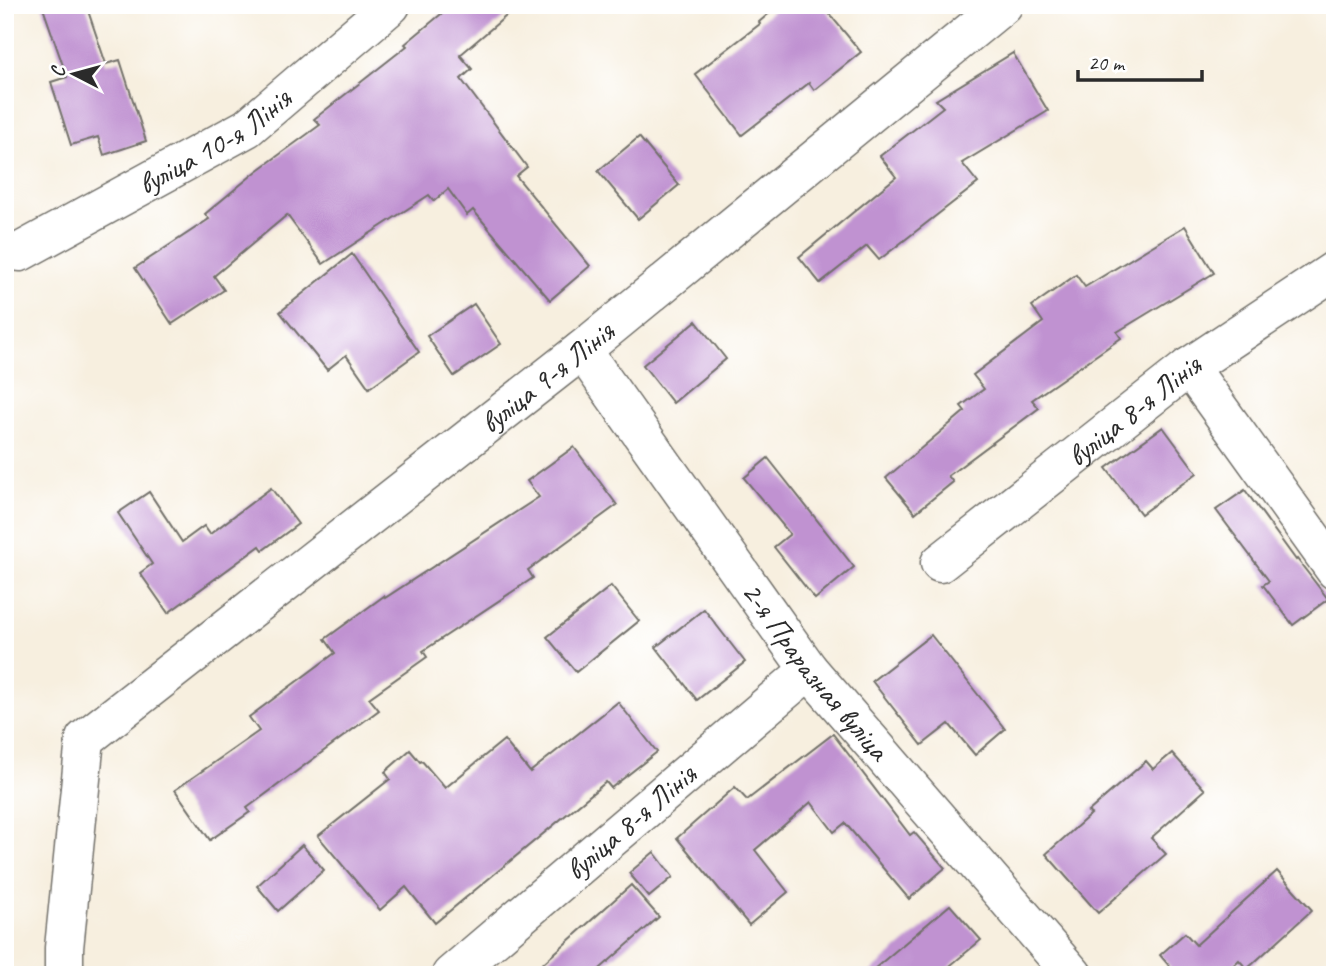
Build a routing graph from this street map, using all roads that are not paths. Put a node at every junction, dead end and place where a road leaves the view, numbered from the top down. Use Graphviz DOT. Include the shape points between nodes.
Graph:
graph roads {
  1 [pos="391,5"];
  2 [pos="1003,5"];
  3 [pos="20,252"];
  4 [pos="1335,270"];
  5 [pos="582,350"];
  6 [pos="1189,367"];
  7 [pos="940,563"];
  8 [pos="1335,570"];
  9 [pos="809,670"];
  10 [pos="64,975"];
  11 [pos="451,975"];
  12 [pos="1073,975"];
  1 -- 3 [label="street, вуліца 10-я Лінія" via="247,128"];
  2 -- 5 [label="street, вуліца 9-я Лінія"];
  4 -- 6 [label="street, вуліца 8-я Лінія"];
  5 -- 9 [label="street, 2-я Праразная вуліца"];
  5 -- 10 [label="street, вуліца 9-я Лінія" via="85,739"];
  6 -- 7 [label="street, вуліца 8-я Лінія"];
  6 -- 8 [label="street"];
  9 -- 11 [label="street, вуліца 8-я Лінія"];
  9 -- 12 [label="street, 2-я Праразная вуліца"];
}
